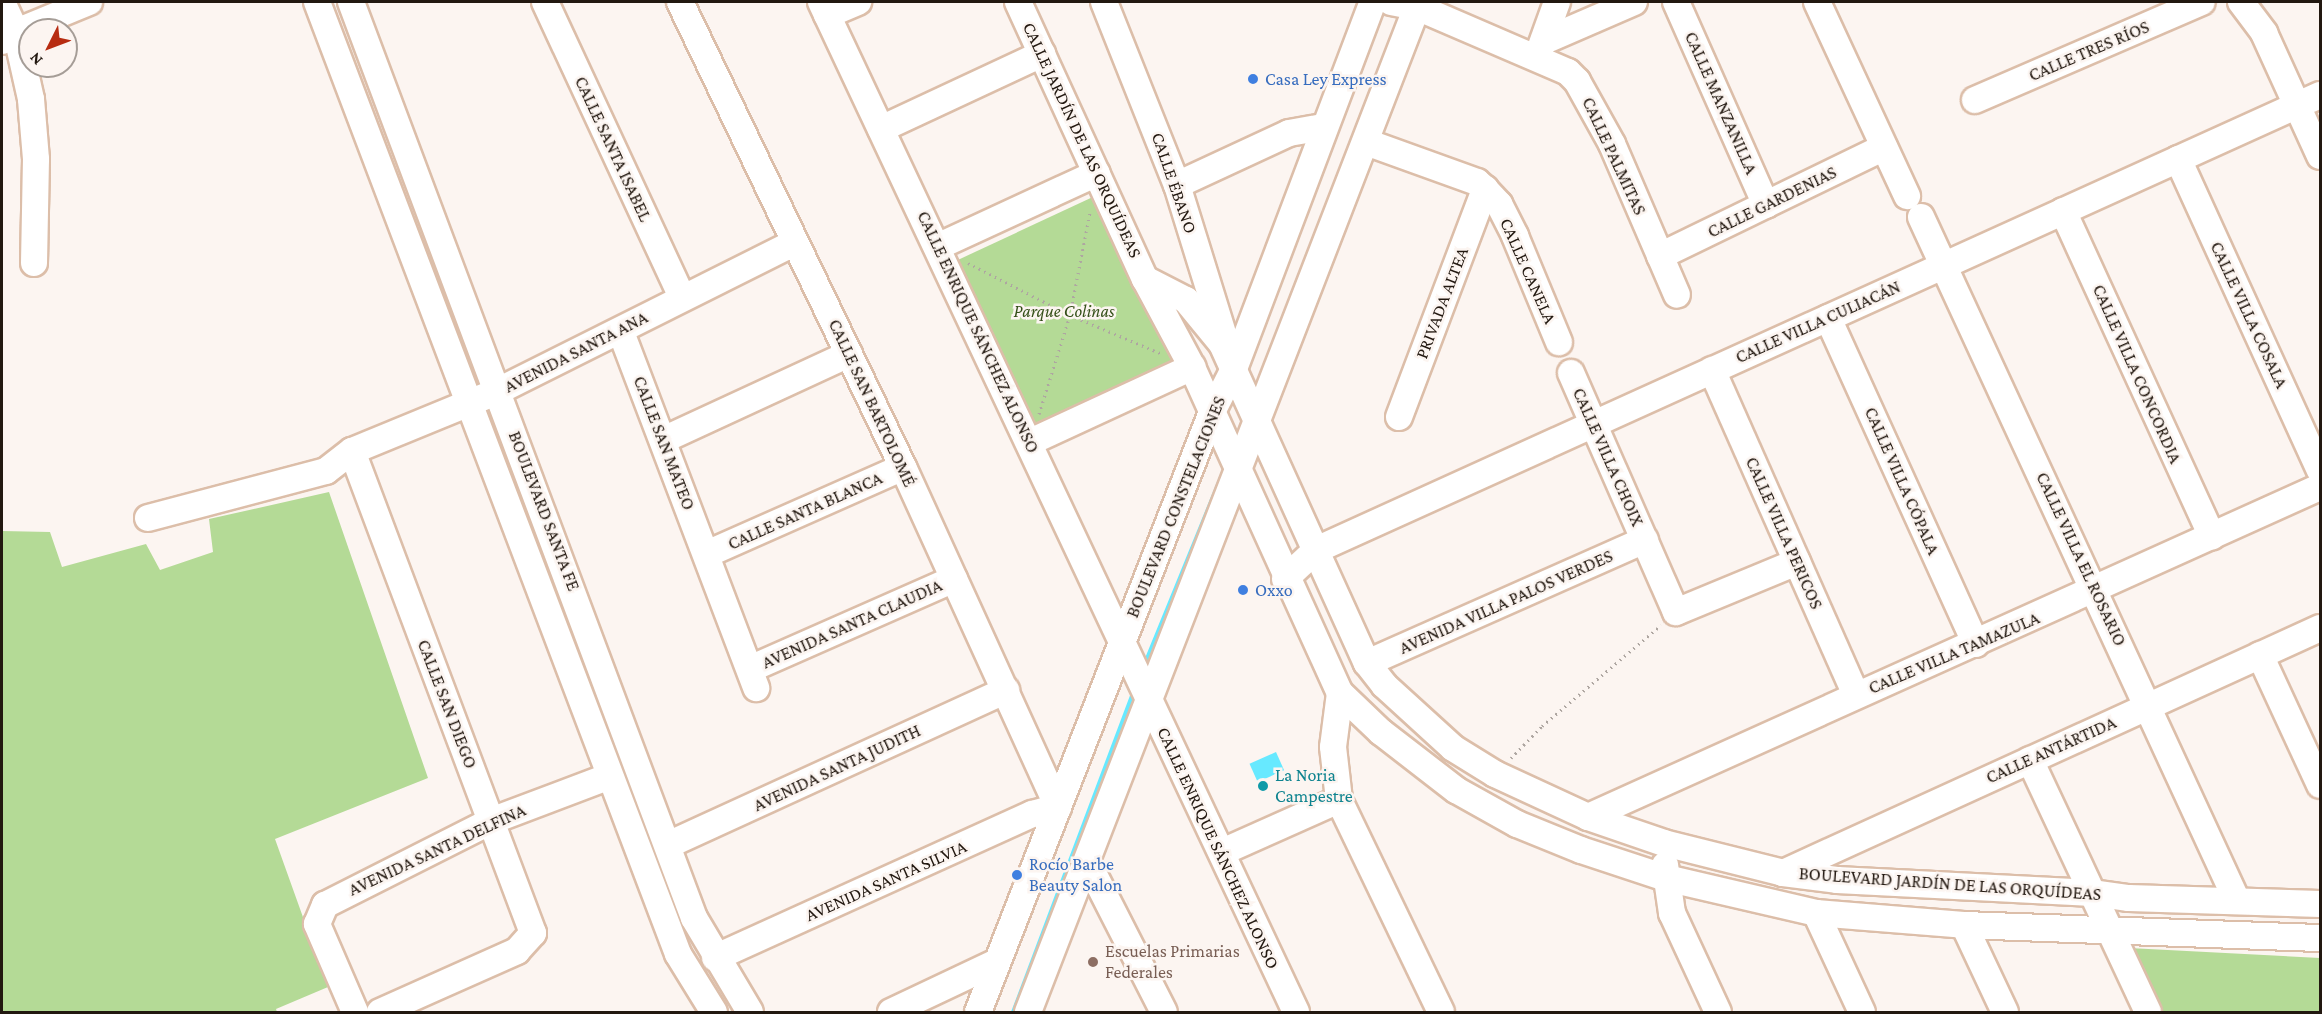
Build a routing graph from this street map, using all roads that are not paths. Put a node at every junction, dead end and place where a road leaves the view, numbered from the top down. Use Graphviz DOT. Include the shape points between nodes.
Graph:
graph roads {
  1 [pos="2,2"];
  2 [pos="89,2"];
  3 [pos="316,2"];
  4 [pos="351,2"];
  5 [pos="544,2"];
  6 [pos="680,2"];
  7 [pos="858,2"];
  8 [pos="1018,2"];
  9 [pos="1104,2"];
  10 [pos="1373,2"];
  11 [pos="1557,2"];
  12 [pos="1634,2"];
  13 [pos="1677,2"];
  14 [pos="1817,2"];
  15 [pos="2202,2"];
  16 [pos="2241,2"];
  17 [pos="1409,4"];
  18 [pos="824,8"];
  19 [pos="9,37"];
  20 [pos="1540,50"];
  21 [pos="1042,54"];
  22 [pos="2320,95"];
  23 [pos="1976,100"];
  24 [pos="2297,105"];
  25 [pos="1323,127"];
  26 [pos="881,129"];
  27 [pos="1366,142"];
  28 [pos="1884,147"];
  29 [pos="2320,156"];
  30 [pos="2178,159"];
  31 [pos="1097,173"];
  32 [pos="1177,185"];
  33 [pos="1485,189"];
  34 [pos="1766,205"];
  35 [pos="2063,211"];
  36 [pos="795,243"];
  37 [pos="937,247"];
  38 [pos="1660,256"];
  39 [pos="34,263"];
  40 [pos="1943,266"];
  41 [pos="1145,279"];
  42 [pos="1677,295"];
  43 [pos="682,297"];
  44 [pos="1828,318"];
  45 [pos="621,332"];
  46 [pos="1559,342"];
  47 [pos="849,354"];
  48 [pos="1192,367"];
  49 [pos="1234,369"];
  50 [pos="1712,370"];
  51 [pos="1571,373"];
  52 [pos="498,391"];
  53 [pos="471,403"];
  54 [pos="1212,412"];
  55 [pos="1399,417"];
  56 [pos="1257,419"];
  57 [pos="1594,424"];
  58 [pos="663,440"];
  59 [pos="1030,442"];
  60 [pos="352,451"];
  61 [pos="903,468"];
  62 [pos="2320,470"];
  63 [pos="1238,474"];
  64 [pos="2320,487"];
  65 [pos="148,518"];
  66 [pos="2212,537"];
  67 [pos="1645,540"];
  68 [pos="1316,550"];
  69 [pos="707,554"];
  70 [pos="1797,562"];
  71 [pos="954,579"];
  72 [pos="1286,579"];
  73 [pos="2096,591"];
  74 [pos="2320,628"];
  75 [pos="1976,644"];
  76 [pos="2260,655"];
  77 [pos="1367,663"];
  78 [pos="1136,673"];
  79 [pos="753,679"];
  80 [pos="1006,690"];
  81 [pos="1340,693"];
  82 [pos="1856,695"];
  83 [pos="2149,707"];
  84 [pos="2030,760"];
  85 [pos="610,776"];
  86 [pos="2320,785"];
  87 [pos="1339,800"];
  88 [pos="1058,807"];
  89 [pos="1588,817"];
  90 [pos="491,821"];
  91 [pos="1664,843"];
  92 [pos="668,845"];
  93 [pos="1222,852"];
  94 [pos="1087,861"];
  95 [pos="1783,873"];
  96 [pos="1666,878"];
  97 [pos="2093,892"];
  98 [pos="2237,901"];
  99 [pos="2320,904"];
  100 [pos="1816,913"];
  101 [pos="1964,925"];
  102 [pos="2110,931"];
  103 [pos="2320,938"];
  104 [pos="715,958"];
  105 [pos="997,962"];
  106 [pos="1434,1010"];
  107 [pos="355,1012"];
  108 [pos="380,1012"];
  109 [pos="714,1012"];
  110 [pos="750,1012"];
  111 [pos="891,1012"];
  112 [pos="978,1012"];
  113 [pos="1028,1012"];
  114 [pos="1164,1012"];
  115 [pos="1296,1012"];
  116 [pos="1718,1012"];
  117 [pos="1862,1012"];
  118 [pos="2005,1012"];
  119 [pos="2148,1012"];
  1 -- 19 [label="street"];
  2 -- 19 [label="street"];
  3 -- 53 [label="street, BOULEVARD SANTA FE"];
  4 -- 52 [label="street, BOULEVARD SANTA FE"];
  5 -- 43 [label="street, CALLE SANTA ISABEL"];
  6 -- 36 [label="street, CALLE SAN BARTOLOMÉ"];
  7 -- 18 [label="street"];
  8 -- 21 [label="street, CALLE JARDÍN DE LAS ORQUÍDEAS"];
  9 -- 32 [label="street, CALLE ÉBANO"];
  10 -- 25 [label="street, BOULEVARD CONSTELACIONES"];
  11 -- 20 [label="street"];
  12 -- 20 [label="street"];
  13 -- 34 [label="street, CALLE MANZANILLA"];
  14 -- 28 [label="street, CALLE VILLA EL ROSARIO"];
  15 -- 23 [label="street, CALLE TRES RÍOS"];
  16 -- 24 [label="street" via="2264,33"];
  17 -- 20 [label="street, CALLE PALMITAS"];
  17 -- 27 [label="street, BOULEVARD CONSTELACIONES"];
  18 -- 26 [label="street, CALLE ENRIQUE SÁNCHEZ ALONSO"];
  19 -- 39 [label="street" via="31,99"];
  20 -- 38 [label="street, CALLE PALMITAS" via="1568,72 1585,93"];
  21 -- 26 [label="street"];
  21 -- 31 [label="street, CALLE JARDÍN DE LAS ORQUÍDEAS"];
  22 -- 24 [label="street, CALLE VILLA CULIACÁN"];
  24 -- 29 [label="street"];
  24 -- 30 [label="street, CALLE VILLA CULIACÁN"];
  25 -- 32 [label="street" via="1279,137"];
  25 -- 49 [label="street, BOULEVARD CONSTELACIONES"];
  26 -- 37 [label="street, CALLE ENRIQUE SÁNCHEZ ALONSO"];
  27 -- 33 [label="street, CALLE CANELA" via="1477,182"];
  27 -- 56 [label="street, BOULEVARD CONSTELACIONES"];
  28 -- 34 [label="street, CALLE GARDENIAS"];
  28 -- 40 [label="street, CALLE VILLA EL ROSARIO"];
  30 -- 35 [label="street, CALLE VILLA CULIACÁN"];
  30 -- 62 [label="street, CALLE VILLA COSALA"];
  31 -- 37 [label="street"];
  31 -- 41 [label="street, CALLE JARDÍN DE LAS ORQUÍDEAS"];
  32 -- 49 [label="street, CALLE ÉBANO"];
  33 -- 46 [label="street, CALLE CANELA" via="1499,204 1515,236"];
  33 -- 55 [label="street, PRIVADA ALTEA"];
  34 -- 38 [label="street, CALLE GARDENIAS"];
  35 -- 40 [label="street, CALLE VILLA CULIACÁN"];
  35 -- 66 [label="street, CALLE VILLA CONCORDIA"];
  36 -- 43 [label="street, AVENIDA SANTA ANA"];
  36 -- 47 [label="street, CALLE SAN BARTOLOMÉ"];
  37 -- 59 [label="street, CALLE ENRIQUE SÁNCHEZ ALONSO"];
  38 -- 42 [label="street, CALLE PALMITAS"];
  40 -- 44 [label="street, CALLE VILLA CULIACÁN"];
  40 -- 73 [label="street, CALLE VILLA EL ROSARIO"];
  41 -- 48 [label="street, CALLE JARDÍN DE LAS ORQUÍDEAS"];
  41 -- 49 [label="street, CALLE JARDÍN DE LAS ORQUÍDEAS" via="1186,300 1222,344"];
  43 -- 45 [label="street, AVENIDA SANTA ANA"];
  44 -- 50 [label="street, CALLE VILLA CULIACÁN"];
  44 -- 75 [label="street, CALLE VILLA CÓPALA"];
  45 -- 52 [label="street, AVENIDA SANTA ANA"];
  45 -- 58 [label="street, CALLE SAN MATEO"];
  47 -- 58 [label="street"];
  47 -- 61 [label="street, CALLE SAN BARTOLOMÉ"];
  48 -- 54 [label="street, CALLE JARDÍN DE LAS ORQUÍDEAS"];
  48 -- 59 [label="street"];
  49 -- 54 [label="street, BOULEVARD CONSTELACIONES"];
  49 -- 56 [label="street, BOULEVARD JARDÍN DE LAS ORQUÍDEAS"];
  50 -- 57 [label="street, CALLE VILLA CULIACÁN"];
  50 -- 70 [label="street, CALLE VILLA PERICOS"];
  51 -- 57 [label="street, CALLE VILLA CHOIX"];
  52 -- 53 [label="street, AVENIDA SANTA ANA"];
  52 -- 92 [label="street, BOULEVARD SANTA FE"];
  53 -- 60 [label="street, AVENIDA SANTA ANA"];
  53 -- 85 [label="street, BOULEVARD SANTA FE"];
  54 -- 63 [label="street, CALLE JARDÍN DE LAS ORQUÍDEAS"];
  54 -- 78 [label="street, BOULEVARD CONSTELACIONES"];
  56 -- 63 [label="street, BOULEVARD CONSTELACIONES"];
  56 -- 68 [label="street, BOULEVARD JARDÍN DE LAS ORQUÍDEAS"];
  57 -- 67 [label="street, CALLE VILLA CHOIX"];
  57 -- 68 [label="street, CALLE VILLA CULIACÁN"];
  58 -- 69 [label="street, CALLE SAN MATEO"];
  59 -- 78 [label="street, CALLE ENRIQUE SÁNCHEZ ALONSO"];
  60 -- 65 [label="street, AVENIDA SANTA ANA" via="326,471"];
  60 -- 90 [label="street, CALLE SAN DIEGO"];
  61 -- 69 [label="street, CALLE SANTA BLANCA"];
  61 -- 71 [label="street, CALLE SAN BARTOLOMÉ"];
  63 -- 72 [label="street, BOULEVARD JARDÍN DE LAS ORQUÍDEAS"];
  63 -- 78 [label="street, BOULEVARD CONSTELACIONES"];
  64 -- 66 [label="street, CALLE VILLA TAMAZULA"];
  66 -- 73 [label="street, CALLE VILLA TAMAZULA"];
  67 -- 70 [label="street, CALLE VILLA CHOIX" via="1676,612"];
  67 -- 77 [label="street, AVENIDA VILLA PALOS VERDES"];
  68 -- 72 [label="street, CALLE VILLA CULIACÁN"];
  68 -- 77 [label="street, BOULEVARD JARDÍN DE LAS ORQUÍDEAS"];
  69 -- 79 [label="street, CALLE SAN MATEO"];
  70 -- 82 [label="street, CALLE VILLA PERICOS"];
  71 -- 79 [label="street, AVENIDA SANTA CLAUDIA"];
  71 -- 80 [label="street, CALLE SAN BARTOLOMÉ"];
  72 -- 81 [label="street, BOULEVARD JARDÍN DE LAS ORQUÍDEAS"];
  73 -- 75 [label="street, CALLE VILLA TAMAZULA"];
  73 -- 83 [label="street, CALLE VILLA EL ROSARIO"];
  74 -- 76 [label="street, CALLE ANTÁRTIDA"];
  75 -- 82 [label="street, CALLE VILLA TAMAZULA"];
  76 -- 83 [label="street, CALLE ANTÁRTIDA"];
  76 -- 86 [label="street"];
  77 -- 89 [label="street, BOULEVARD JARDÍN DE LAS ORQUÍDEAS" via="1384,685 1453,748 1495,774"];
  78 -- 88 [label="street, BOULEVARD CONSTELACIONES"];
  78 -- 93 [label="street, CALLE ENRIQUE SÁNCHEZ ALONSO"];
  78 -- 94 [label="street, BOULEVARD CONSTELACIONES"];
  80 -- 88 [label="street, CALLE SAN BARTOLOMÉ"];
  80 -- 92 [label="street, AVENIDA SANTA JUDITH"];
  81 -- 87 [label="street" via="1333,747"];
  81 -- 96 [label="street, BOULEVARD JARDÍN DE LAS ORQUÍDEAS" via="1389,738 1456,790 1517,824"];
  82 -- 89 [label="street, CALLE VILLA TAMAZULA"];
  83 -- 84 [label="street, CALLE ANTÁRTIDA"];
  83 -- 98 [label="street, CALLE VILLA EL ROSARIO"];
  84 -- 95 [label="street, CALLE ANTÁRTIDA"];
  84 -- 97 [label="street"];
  85 -- 90 [label="street, AVENIDA SANTA DELFINA"];
  85 -- 109 [label="street, BOULEVARD SANTA FE" via="678,954"];
  87 -- 93 [label="street"];
  87 -- 106 [label="street"];
  88 -- 104 [label="street, AVENIDA SANTA SILVIA" via="1032,814"];
  88 -- 105 [label="street, BOULEVARD CONSTELACIONES"];
  89 -- 91 [label="street, BOULEVARD JARDÍN DE LAS ORQUÍDEAS"];
  90 -- 107 [label="street, AVENIDA SANTA DELFINA" via="332,899 320,912 317,924"];
  90 -- 108 [label="street, CALLE SAN DIEGO" via="532,923 531,939 517,951"];
  91 -- 95 [label="street, BOULEVARD JARDÍN DE LAS ORQUÍDEAS"];
  91 -- 96 [label="street"];
  92 -- 104 [label="street, BOULEVARD SANTA FE" via="694,918"];
  93 -- 115 [label="street, CALLE ENRIQUE SÁNCHEZ ALONSO"];
  94 -- 113 [label="street, BOULEVARD CONSTELACIONES"];
  94 -- 114 [label="street"];
  95 -- 97 [label="street, BOULEVARD JARDÍN DE LAS ORQUÍDEAS" via="1838,880"];
  96 -- 100 [label="street, BOULEVARD JARDÍN DE LAS ORQUÍDEAS"];
  96 -- 116 [label="street" via="1672,913"];
  97 -- 98 [label="street, BOULEVARD JARDÍN DE LAS ORQUÍDEAS" via="2129,898"];
  97 -- 102 [label="street"];
  98 -- 99 [label="street, BOULEVARD JARDÍN DE LAS ORQUÍDEAS"];
  100 -- 101 [label="street, BOULEVARD JARDÍN DE LAS ORQUÍDEAS"];
  100 -- 117 [label="street"];
  101 -- 102 [label="street, BOULEVARD JARDÍN DE LAS ORQUÍDEAS"];
  101 -- 118 [label="street"];
  102 -- 103 [label="street, BOULEVARD JARDÍN DE LAS ORQUÍDEAS"];
  102 -- 119 [label="street"];
  104 -- 110 [label="street, BOULEVARD SANTA FE"];
  105 -- 111 [label="street"];
  105 -- 112 [label="street, BOULEVARD CONSTELACIONES"];
}
